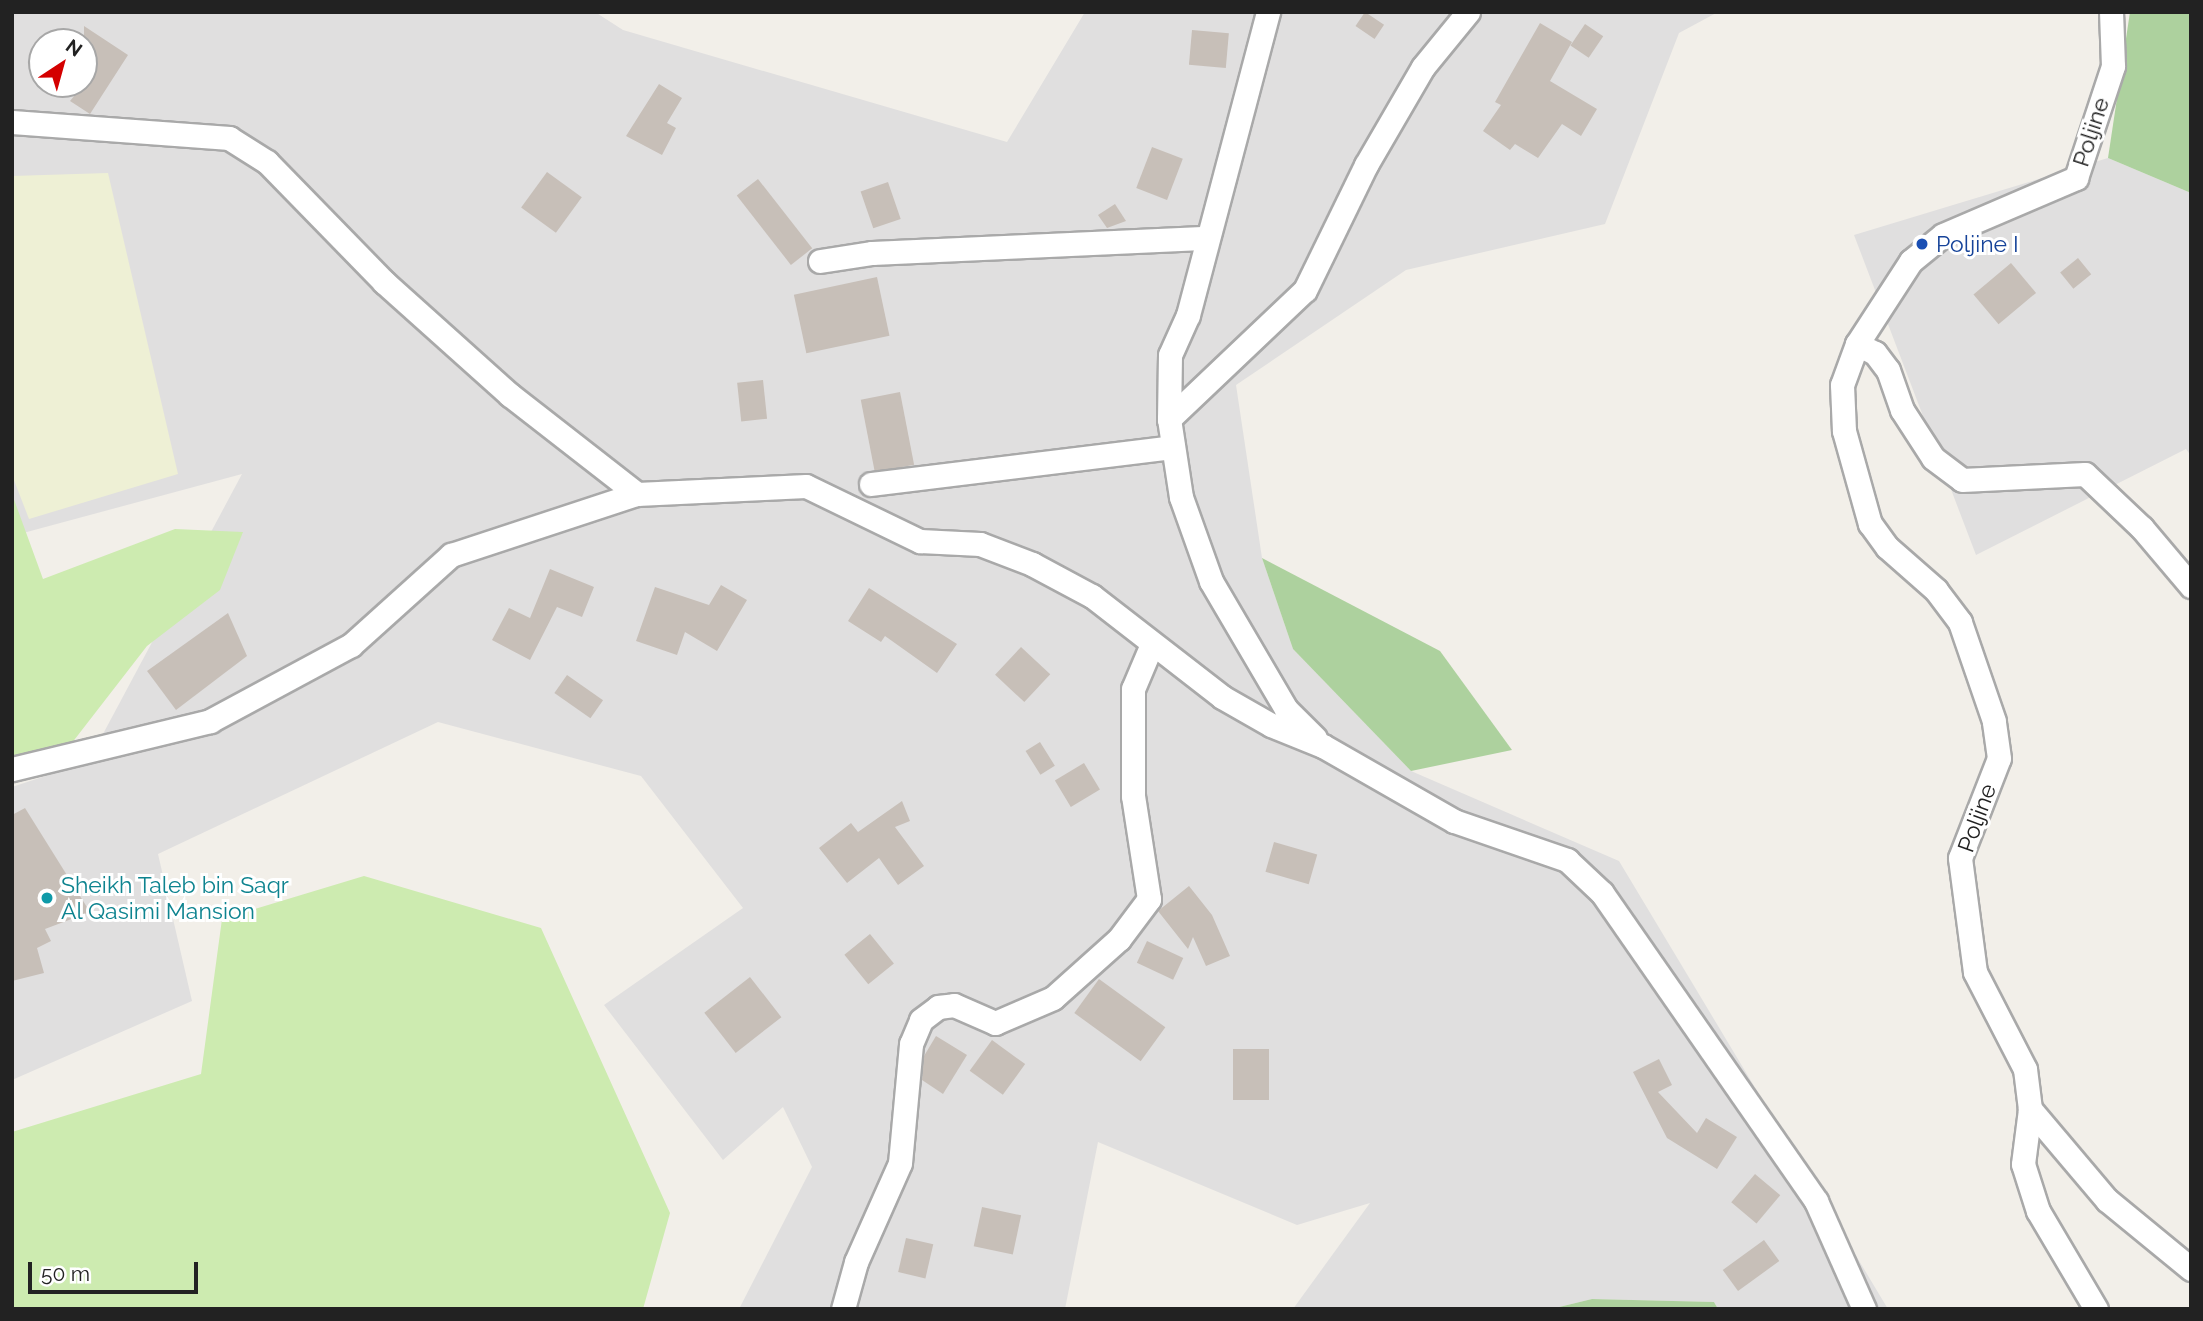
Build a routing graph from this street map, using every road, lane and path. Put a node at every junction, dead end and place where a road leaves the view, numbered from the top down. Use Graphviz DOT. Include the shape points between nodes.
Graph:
graph roads {
  1 [pos="1268,12"];
  2 [pos="1468,12"];
  3 [pos="2111,12"];
  4 [pos="12,122"];
  5 [pos="1208,238"];
  6 [pos="820,261"];
  7 [pos="1857,344"];
  8 [pos="1169,419"];
  9 [pos="1173,447"];
  10 [pos="871,484"];
  11 [pos="637,494"];
  12 [pos="2191,586"];
  13 [pos="1152,644"];
  14 [pos="1324,746"];
  15 [pos="12,769"];
  16 [pos="2030,1109"];
  17 [pos="2191,1269"];
  18 [pos="843,1309"];
  19 [pos="1864,1309"];
  20 [pos="2096,1309"];
  1 -- 5 [label="street"];
  2 -- 8 [label="street" via="1423,67 1372,154 1305,289"];
  3 -- 7 [label="street, Poljine" via="2113,66 2076,178 1943,235 1892,281"];
  4 -- 11 [label="street" via="229,138 267,162 384,282 510,395"];
  5 -- 6 [label="street" via="872,253"];
  5 -- 8 [label="street" via="1188,314 1170,355"];
  7 -- 12 [label="street" via="1875,353 1888,370 1902,410 1933,458 1962,480 2085,474 2142,528"];
  7 -- 16 [label="street, Poljine" via="1842,386 1844,431 1870,524 1887,547 1936,590 1960,622 1994,721 1999,758 1960,858 1962,896 1975,972 2025,1069"];
  8 -- 9 [label="street"];
  9 -- 10 [label="street"];
  9 -- 14 [label="street" via="1181,497 1211,581 1286,709"];
  11 -- 13 [label="street" via="806,486 920,541 980,544 1032,564 1092,596"];
  11 -- 15 [label="street" via="451,555 351,645 210,721"];
  13 -- 14 [label="street" via="1222,697"];
  13 -- 18 [label="street" via="1133,689 1133,796 1149,899 1119,939 1053,998 995,1023 954,1005 938,1007 921,1020 911,1044 900,1163 856,1262"];
  14 -- 19 [label="street" via="1454,821 1567,860 1601,893 1816,1201"];
  16 -- 17 [label="street" via="2107,1200"];
  16 -- 20 [label="street, Poljine" via="2023,1164 2035,1199"];
}
